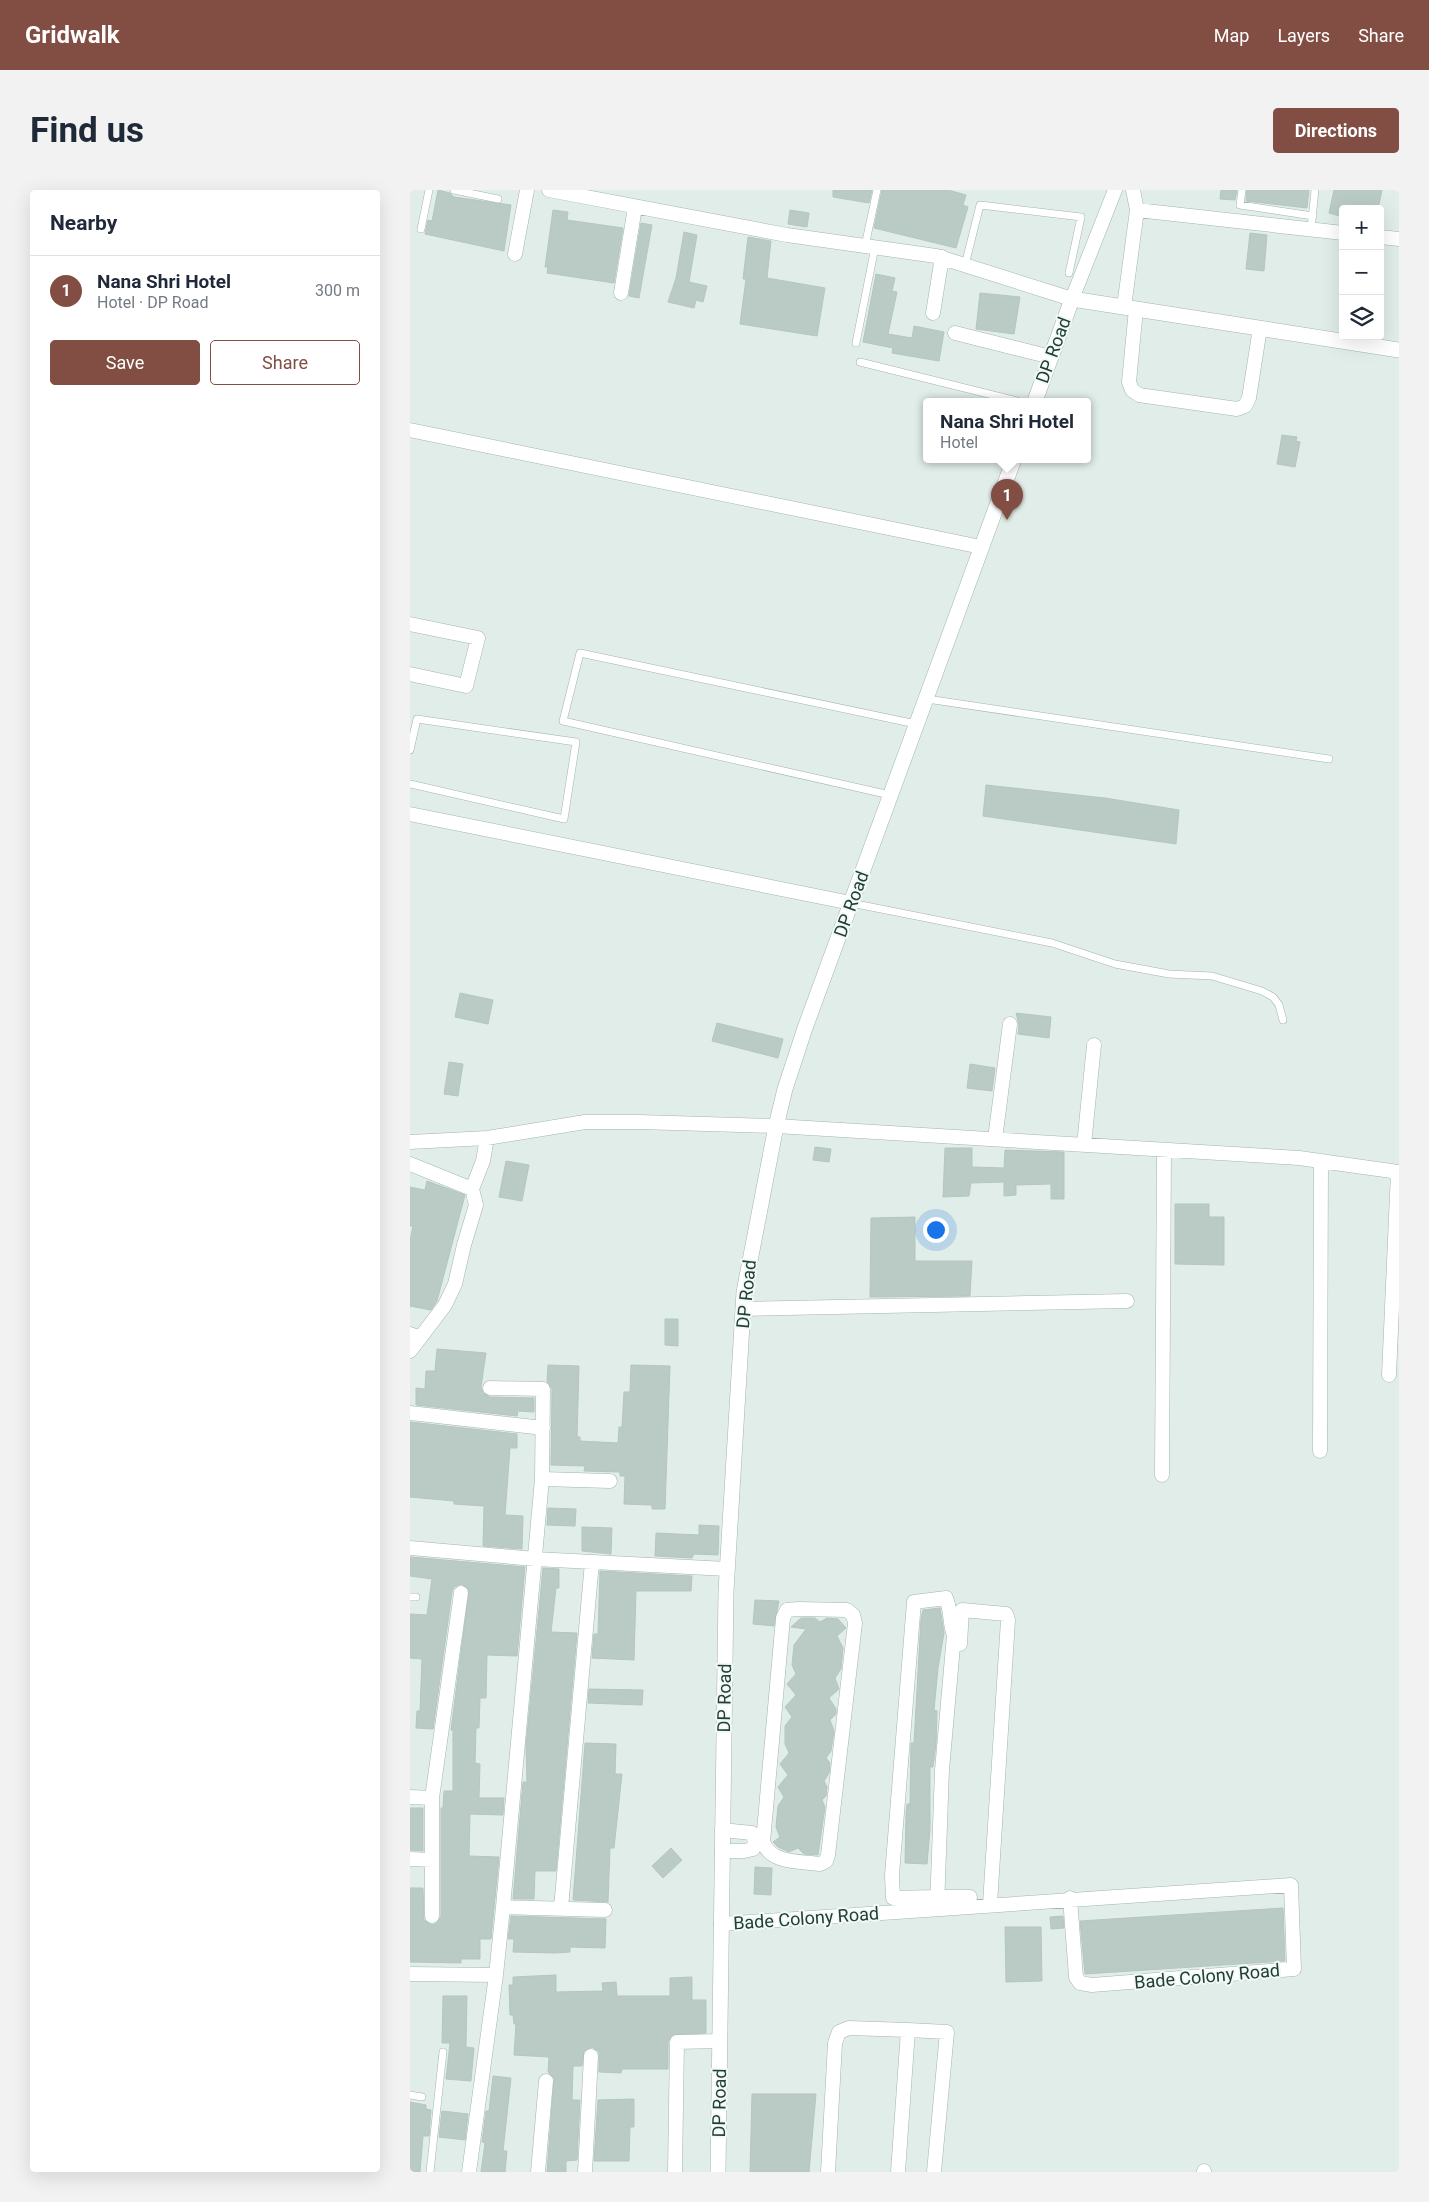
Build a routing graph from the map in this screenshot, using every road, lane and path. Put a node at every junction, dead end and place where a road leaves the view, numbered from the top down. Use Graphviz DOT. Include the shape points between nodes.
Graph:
graph roads {
  1 [pos="429,190"];
  2 [pos="454,190"];
  3 [pos="527,190"];
  4 [pos="550,190"];
  5 [pos="877,190"];
  6 [pos="1115,190"];
  7 [pos="1133,190"];
  8 [pos="1242,190"];
  9 [pos="1315,190"];
  10 [pos="498,199"];
  11 [pos="636,206"];
  12 [pos="1137,210"];
  13 [pos="1312,222"];
  14 [pos="422,229"];
  15 [pos="1339,232"];
  16 [pos="1384,237"];
  17 [pos="1399,239"];
  18 [pos="870,247"];
  19 [pos="515,254"];
  20 [pos="942,257"];
  21 [pos="965,265"];
  22 [pos="1069,273"];
  23 [pos="621,294"];
  24 [pos="1072,299"];
  25 [pos="1130,308"];
  26 [pos="933,312"];
  27 [pos="1260,328"];
  28 [pos="955,334"];
  29 [pos="856,343"];
  30 [pos="1399,350"];
  31 [pos="1051,357"];
  32 [pos="860,362"];
  33 [pos="1005,398"];
  34 [pos="1036,398"];
  35 [pos="410,430"];
  36 [pos="1012,463"];
  37 [pos="981,547"];
  38 [pos="410,624"];
  39 [pos="410,674"];
  40 [pos="927,699"];
  41 [pos="916,724"];
  42 [pos="410,750"];
  43 [pos="1329,759"];
  44 [pos="410,784"];
  45 [pos="890,795"];
  46 [pos="410,814"];
  47 [pos="851,903"];
  48 [pos="1283,1020"];
  49 [pos="1010,1024"];
  50 [pos="1094,1045"];
  51 [pos="776,1126"];
  52 [pos="487,1138"];
  53 [pos="995,1140"];
  54 [pos="410,1142"];
  55 [pos="1084,1145"];
  56 [pos="1164,1150"];
  57 [pos="1321,1161"];
  58 [pos="410,1164"];
  59 [pos="1399,1172"];
  60 [pos="472,1189"];
  61 [pos="1127,1301"];
  62 [pos="743,1309"];
  63 [pos="415,1336"];
  64 [pos="410,1352"];
  65 [pos="1389,1375"];
  66 [pos="490,1388"];
  67 [pos="410,1413"];
  68 [pos="543,1428"];
  69 [pos="1320,1451"];
  70 [pos="1162,1475"];
  71 [pos="542,1479"];
  72 [pos="610,1481"];
  73 [pos="410,1548"];
  74 [pos="535,1559"];
  75 [pos="592,1562"];
  76 [pos="727,1569"];
  77 [pos="461,1594"];
  78 [pos="410,1797"];
  79 [pos="432,1798"];
  80 [pos="722,1830"];
  81 [pos="759,1842"];
  82 [pos="722,1851"];
  83 [pos="410,1859"];
  84 [pos="432,1860"];
  85 [pos="1070,1898"];
  86 [pos="990,1901"];
  87 [pos="942,1902"];
  88 [pos="503,1906"];
  89 [pos="561,1908"];
  90 [pos="605,1910"];
  91 [pos="432,1916"];
  92 [pos="721,1924"];
  93 [pos="410,1974"];
  94 [pos="496,1975"];
  95 [pos="908,2030"];
  96 [pos="720,2041"];
  97 [pos="443,2052"];
  98 [pos="591,2056"];
  99 [pos="546,2081"];
  100 [pos="410,2095"];
  101 [pos="422,2096"];
  102 [pos="430,2172"];
  103 [pos="469,2172"];
  104 [pos="538,2172"];
  105 [pos="585,2172"];
  106 [pos="675,2172"];
  107 [pos="718,2172"];
  108 [pos="828,2172"];
  109 [pos="898,2172"];
  110 [pos="934,2172"];
  1 -- 14 [label="lane"];
  2 -- 10 [label="lane"];
  3 -- 19 [label="street"];
  4 -- 11 [label="street"];
  5 -- 18 [label="lane"];
  6 -- 24 [label="street"];
  7 -- 12 [label="street"];
  8 -- 13 [label="lane" via="1240,205"];
  9 -- 13 [label="lane"];
  11 -- 18 [label="street" via="787,235"];
  11 -- 23 [label="street"];
  12 -- 13 [label="street"];
  12 -- 25 [label="street"];
  13 -- 15 [label="street"];
  16 -- 17 [label="street"];
  18 -- 20 [label="street"];
  18 -- 29 [label="lane"];
  20 -- 21 [label="street"];
  20 -- 26 [label="street"];
  21 -- 22 [label="lane" via="980,205 1081,217"];
  21 -- 24 [label="street"];
  24 -- 25 [label="street"];
  24 -- 31 [label="street, DP Road"];
  25 -- 27 [label="street"];
  25 -- 27 [label="street" via="1128,382 1139,396 1237,409 1244,406 1249,398"];
  27 -- 30 [label="street"];
  28 -- 31 [label="street"];
  31 -- 34 [label="street, DP Road"];
  32 -- 33 [label="lane"];
  35 -- 37 [label="street"];
  36 -- 37 [label="street, DP Road"];
  37 -- 40 [label="street, DP Road"];
  38 -- 39 [label="street" via="478,638 466,686"];
  40 -- 41 [label="street, DP Road"];
  40 -- 43 [label="lane"];
  41 -- 45 [label="street, DP Road"];
  41 -- 45 [label="lane" via="580,653 563,721"];
  42 -- 44 [label="lane" via="417,719 576,742 564,818"];
  45 -- 47 [label="street, DP Road"];
  46 -- 47 [label="street"];
  47 -- 48 [label="lane" via="1052,942 1115,964 1169,974 1212,976 1262,990 1279,1004"];
  47 -- 51 [label="street, DP Road" via="805,1028"];
  49 -- 53 [label="street"];
  50 -- 55 [label="street"];
  51 -- 52 [label="street" via="585,1122"];
  51 -- 53 [label="street"];
  51 -- 62 [label="street, DP Road" via="747,1269"];
  52 -- 54 [label="street"];
  52 -- 60 [label="street" via="483,1161"];
  53 -- 55 [label="street"];
  55 -- 56 [label="street"];
  56 -- 57 [label="street"];
  56 -- 70 [label="street"];
  57 -- 59 [label="street"];
  57 -- 69 [label="street"];
  58 -- 60 [label="street"];
  59 -- 65 [label="street"];
  60 -- 63 [label="street" via="476,1205 455,1284 445,1305"];
  61 -- 62 [label="street"];
  62 -- 76 [label="street, DP Road"];
  63 -- 64 [label="street"];
  66 -- 68 [label="street" via="543,1389"];
  67 -- 68 [label="street"];
  68 -- 71 [label="street"];
  71 -- 72 [label="street"];
  71 -- 74 [label="street"];
  73 -- 74 [label="street"];
  74 -- 75 [label="street"];
  74 -- 88 [label="street"];
  75 -- 76 [label="street"];
  75 -- 89 [label="street"];
  76 -- 80 [label="street, DP Road"];
  77 -- 79 [label="street"];
  78 -- 79 [label="street"];
  79 -- 84 [label="street"];
  80 -- 81 [label="street" via="752,1833"];
  80 -- 82 [label="street, DP Road"];
  81 -- 81 [label="street" via="774,1858 820,1864 826,1861 855,1623 847,1610 787,1610 782,1618"];
  81 -- 82 [label="street" via="753,1849"];
  82 -- 92 [label="street, DP Road"];
  83 -- 84 [label="street"];
  84 -- 91 [label="street"];
  85 -- 85 [label="street, Bade Colony Road" via="1291,1884 1294,1969 1092,1985 1080,1983 1076,1977"];
  85 -- 86 [label="street, Bade Colony Road"];
  86 -- 87 [label="street, Bade Colony Road"];
  86 -- 87 [label="street" via="1008,1620 1006,1614 962,1610"];
  87 -- 87 [label="street" via="942,1770 954,1635 952,1613 946,1598 914,1602 892,1875 893,1898"];
  87 -- 92 [label="street, Bade Colony Road"];
  88 -- 89 [label="street"];
  88 -- 94 [label="street"];
  89 -- 90 [label="street"];
  92 -- 96 [label="street, DP Road"];
  93 -- 94 [label="street"];
  94 -- 103 [label="street"];
  95 -- 108 [label="street" via="848,2028 839,2032 835,2043"];
  95 -- 109 [label="street"];
  95 -- 110 [label="street" via="947,2032"];
  96 -- 106 [label="street" via="677,2042"];
  96 -- 107 [label="street, DP Road"];
  97 -- 102 [label="lane"];
  98 -- 105 [label="street"];
  99 -- 104 [label="street"];
  100 -- 101 [label="lane"];
}
